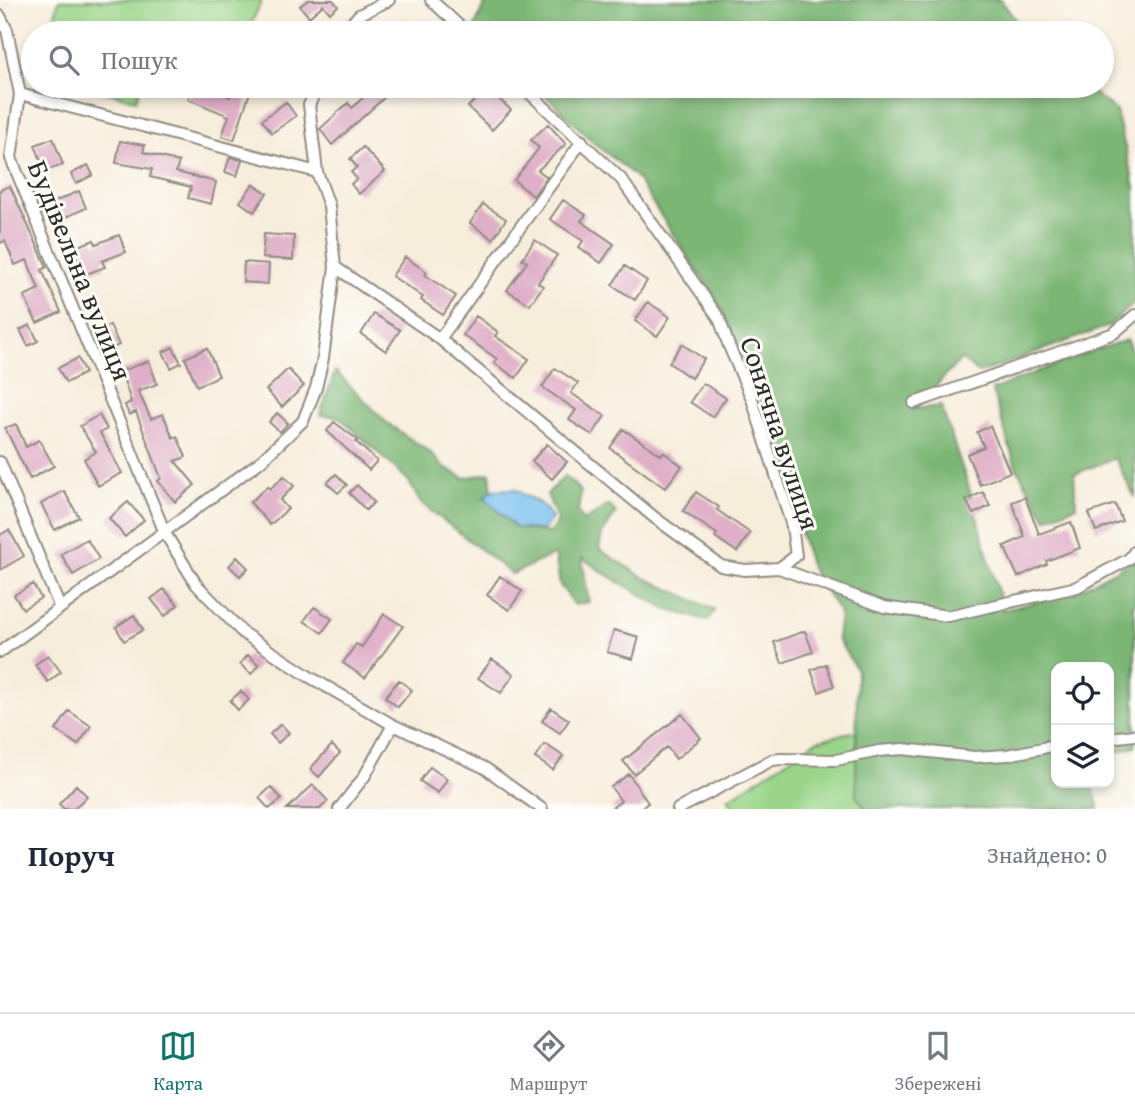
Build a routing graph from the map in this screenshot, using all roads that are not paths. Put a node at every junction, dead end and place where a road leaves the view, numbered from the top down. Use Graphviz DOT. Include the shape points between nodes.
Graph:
graph roads {
  1 [pos="389,0"];
  2 [pos="431,0"];
  3 [pos="0,16"];
  4 [pos="354,21"];
  5 [pos="454,21"];
  6 [pos="3,31"];
  7 [pos="20,94"];
  8 [pos="35,98"];
  9 [pos="312,98"];
  10 [pos="535,98"];
  11 [pos="582,141"];
  12 [pos="317,172"];
  13 [pos="335,267"];
  14 [pos="1135,315"];
  15 [pos="440,339"];
  16 [pos="914,403"];
  17 [pos="0,462"];
  18 [pos="165,533"];
  19 [pos="1135,551"];
  20 [pos="779,568"];
  21 [pos="60,608"];
  22 [pos="0,652"];
  23 [pos="393,725"];
  24 [pos="1135,735"];
  25 [pos="1114,737"];
  26 [pos="1051,745"];
  27 [pos="339,809"];
  28 [pos="542,809"];
  29 [pos="678,809"];
  1 -- 4 [label="street"];
  2 -- 5 [label="street"];
  3 -- 6 [label="street, Будівельна вулиця"];
  6 -- 7 [label="street, Будівельна вулиця"];
  7 -- 18 [label="street, Будівельна вулиця" via="10,158"];
  8 -- 12 [label="street"];
  9 -- 12 [label="street" via="309,105"];
  10 -- 11 [label="street, Сонячна вулиця"];
  11 -- 15 [label="street"];
  11 -- 20 [label="street, Сонячна вулиця" via="621,179 719,318 752,399 792,526 796,556"];
  12 -- 13 [label="street" via="329,206"];
  13 -- 15 [label="street, Сонячна вулиця"];
  13 -- 18 [label="street" via="323,358 303,421 261,461"];
  14 -- 16 [label="street" via="1114,333"];
  15 -- 20 [label="street, Сонячна вулиця" via="655,518 722,566"];
  17 -- 21 [label="street"];
  18 -- 21 [label="street"];
  18 -- 23 [label="street" via="196,584 243,634"];
  19 -- 20 [label="street" via="1129,559 1077,587 948,616 884,607"];
  21 -- 22 [label="street"];
  23 -- 27 [label="street" via="364,777"];
  23 -- 28 [label="street" via="485,768"];
  24 -- 25 [label="street"];
  26 -- 29 [label="street" via="974,757 903,750 836,760 772,760"];
}
